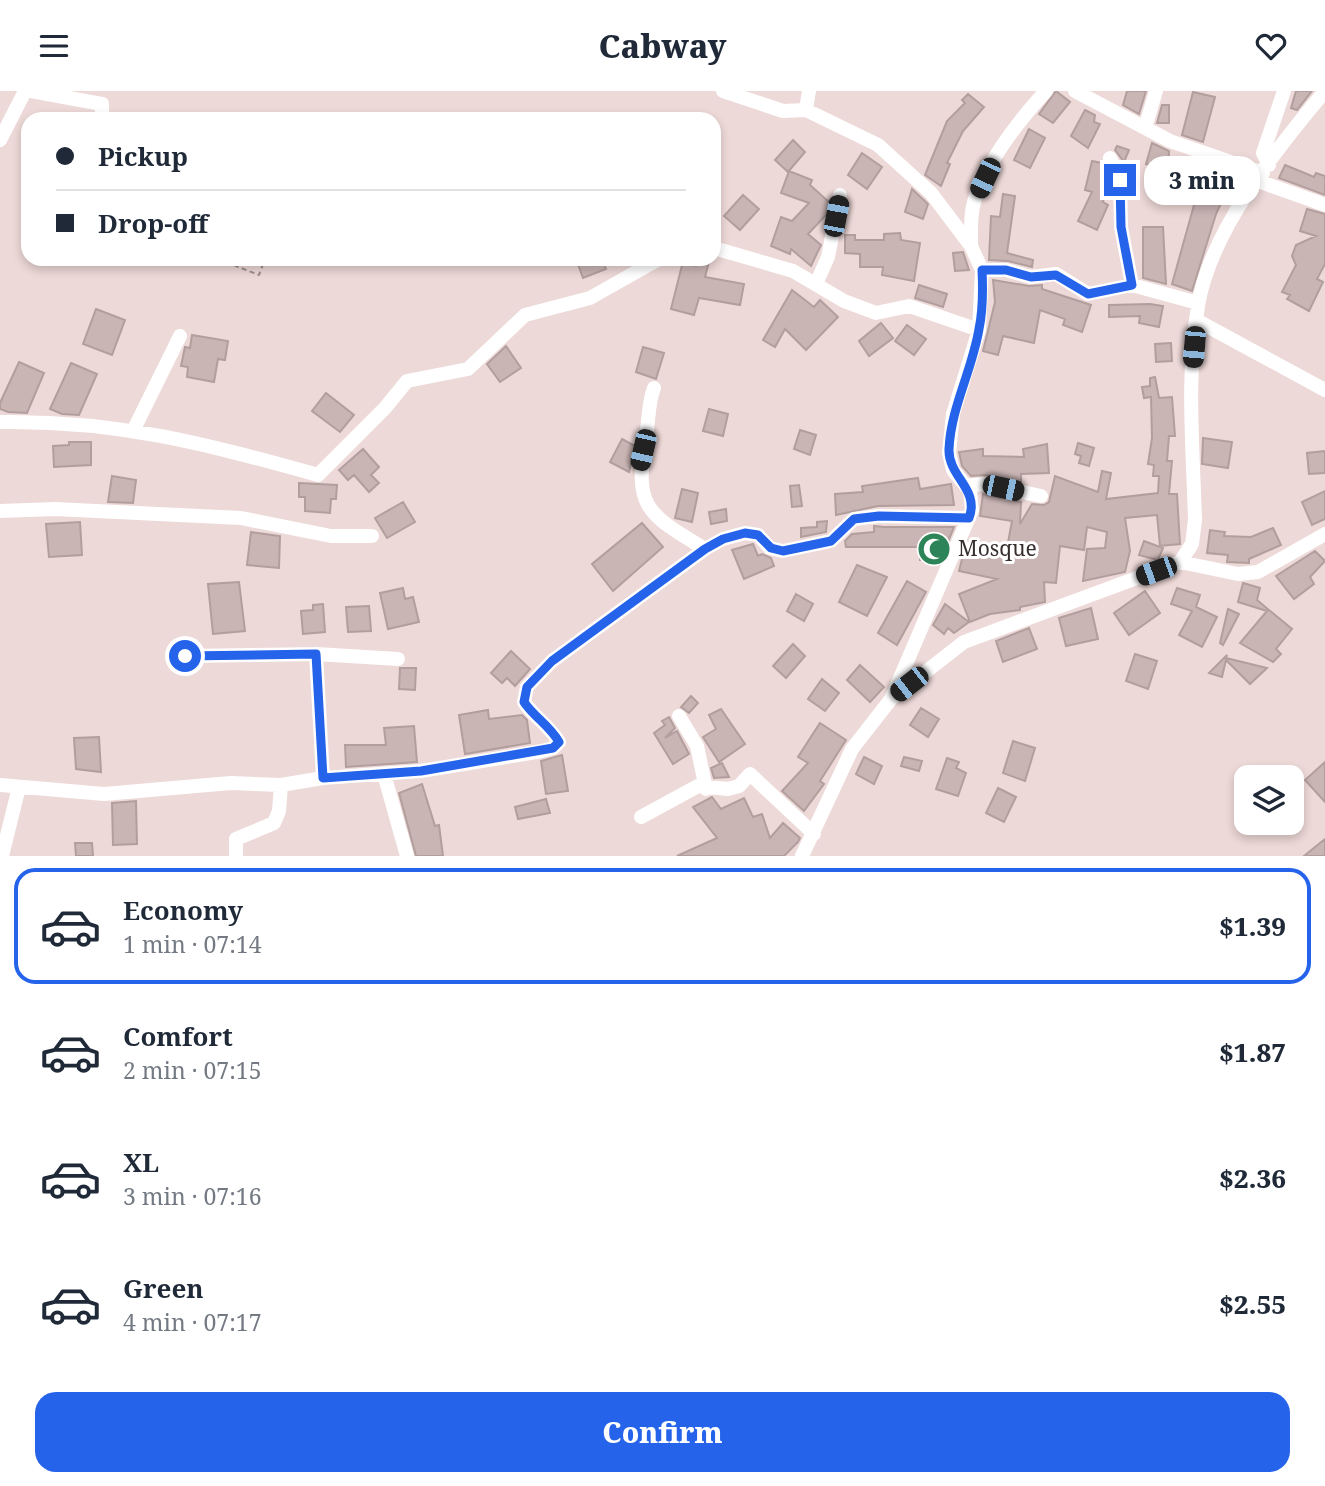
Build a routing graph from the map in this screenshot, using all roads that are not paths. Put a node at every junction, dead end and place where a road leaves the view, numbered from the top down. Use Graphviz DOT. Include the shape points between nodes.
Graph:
graph roads {
  1 [pos="25,91"];
  2 [pos="31,91"];
  3 [pos="723,91"];
  4 [pos="809,91"];
  5 [pos="1046,91"];
  6 [pos="1076,91"];
  7 [pos="1156,91"];
  8 [pos="1284,91"];
  9 [pos="1325,91"];
  10 [pos="806,110"];
  11 [pos="102,112"];
  12 [pos="1145,128"];
  13 [pos="0,140"];
  14 [pos="1110,158"];
  15 [pos="1263,173"];
  16 [pos="840,195"];
  17 [pos="1325,205"];
  18 [pos="971,246"];
  19 [pos="721,250"];
  20 [pos="647,266"];
  21 [pos="982,270"];
  22 [pos="816,284"];
  23 [pos="1132,285"];
  24 [pos="1198,303"];
  25 [pos="1196,320"];
  26 [pos="979,330"];
  27 [pos="180,336"];
  28 [pos="654,388"];
  29 [pos="1325,390"];
  30 [pos="0,422"];
  31 [pos="134,429"];
  32 [pos="966,486"];
  33 [pos="1041,496"];
  34 [pos="0,511"];
  35 [pos="969,518"];
  36 [pos="1325,534"];
  37 [pos="372,536"];
  38 [pos="705,549"];
  39 [pos="1180,562"];
  40 [pos="316,654"];
  41 [pos="185,656"];
  42 [pos="398,659"];
  43 [pos="891,699"];
  44 [pos="679,716"];
  45 [pos="384,774"];
  46 [pos="323,778"];
  47 [pos="0,785"];
  48 [pos="281,785"];
  49 [pos="19,787"];
  50 [pos="706,789"];
  51 [pos="641,817"];
  52 [pos="814,834"];
  53 [pos="2,856"];
  54 [pos="236,856"];
  55 [pos="407,856"];
  56 [pos="802,856"];
  1 -- 13 [label="street"];
  2 -- 11 [label="street" via="102,104"];
  3 -- 10 [label="street" via="783,111"];
  4 -- 10 [label="street"];
  5 -- 18 [label="street" via="1023,116 985,178 974,201"];
  6 -- 12 [label="street"];
  7 -- 12 [label="street"];
  8 -- 15 [label="street" via="1263,153"];
  9 -- 15 [label="street"];
  10 -- 18 [label="street" via="878,145 932,193"];
  12 -- 15 [label="street"];
  14 -- 23 [label="street" via="1120,180 1121,227"];
  15 -- 17 [label="street"];
  15 -- 24 [label="street" via="1220,238"];
  16 -- 22 [label="street" via="828,257"];
  18 -- 21 [label="street"];
  19 -- 22 [label="street" via="793,271"];
  20 -- 31 [label="street" via="590,298 525,315 468,369 407,381 318,475"];
  21 -- 23 [label="street" via="1031,277 1056,275 1088,294"];
  21 -- 26 [label="street"];
  22 -- 26 [label="street" via="876,313 909,306"];
  23 -- 24 [label="street"];
  24 -- 25 [label="street"];
  25 -- 29 [label="street"];
  25 -- 39 [label="street" via="1191,374 1195,520 1192,544"];
  26 -- 32 [label="street" via="953,414 949,453 953,470"];
  27 -- 31 [label="street"];
  28 -- 38 [label="street" via="640,488 666,526"];
  30 -- 31 [label="street" via="61,421"];
  32 -- 33 [label="street" via="984,484"];
  32 -- 35 [label="street" via="972,510"];
  34 -- 37 [label="street" via="54,509 241,518 331,536"];
  35 -- 38 [label="street" via="867,517 854,519 831,541 783,551 771,548 758,535 745,533"];
  35 -- 43 [label="street"];
  36 -- 39 [label="street" via="1258,572 1238,574"];
  38 -- 45 [label="street" via="552,661 527,687 524,702 550,727 559,742 553,748"];
  39 -- 43 [label="street" via="964,642"];
  40 -- 41 [label="street"];
  40 -- 42 [label="street"];
  40 -- 46 [label="street"];
  43 -- 52 [label="street" via="852,749"];
  44 -- 50 [label="street" via="697,746"];
  45 -- 46 [label="street"];
  45 -- 55 [label="street"];
  46 -- 48 [label="street"];
  47 -- 49 [label="street"];
  48 -- 49 [label="street" via="231,783 104,794"];
  48 -- 54 [label="street" via="274,823 236,839"];
  49 -- 53 [label="street"];
  50 -- 51 [label="street" via="698,786"];
  50 -- 52 [label="street" via="739,786 750,774"];
  52 -- 56 [label="street"];
}
